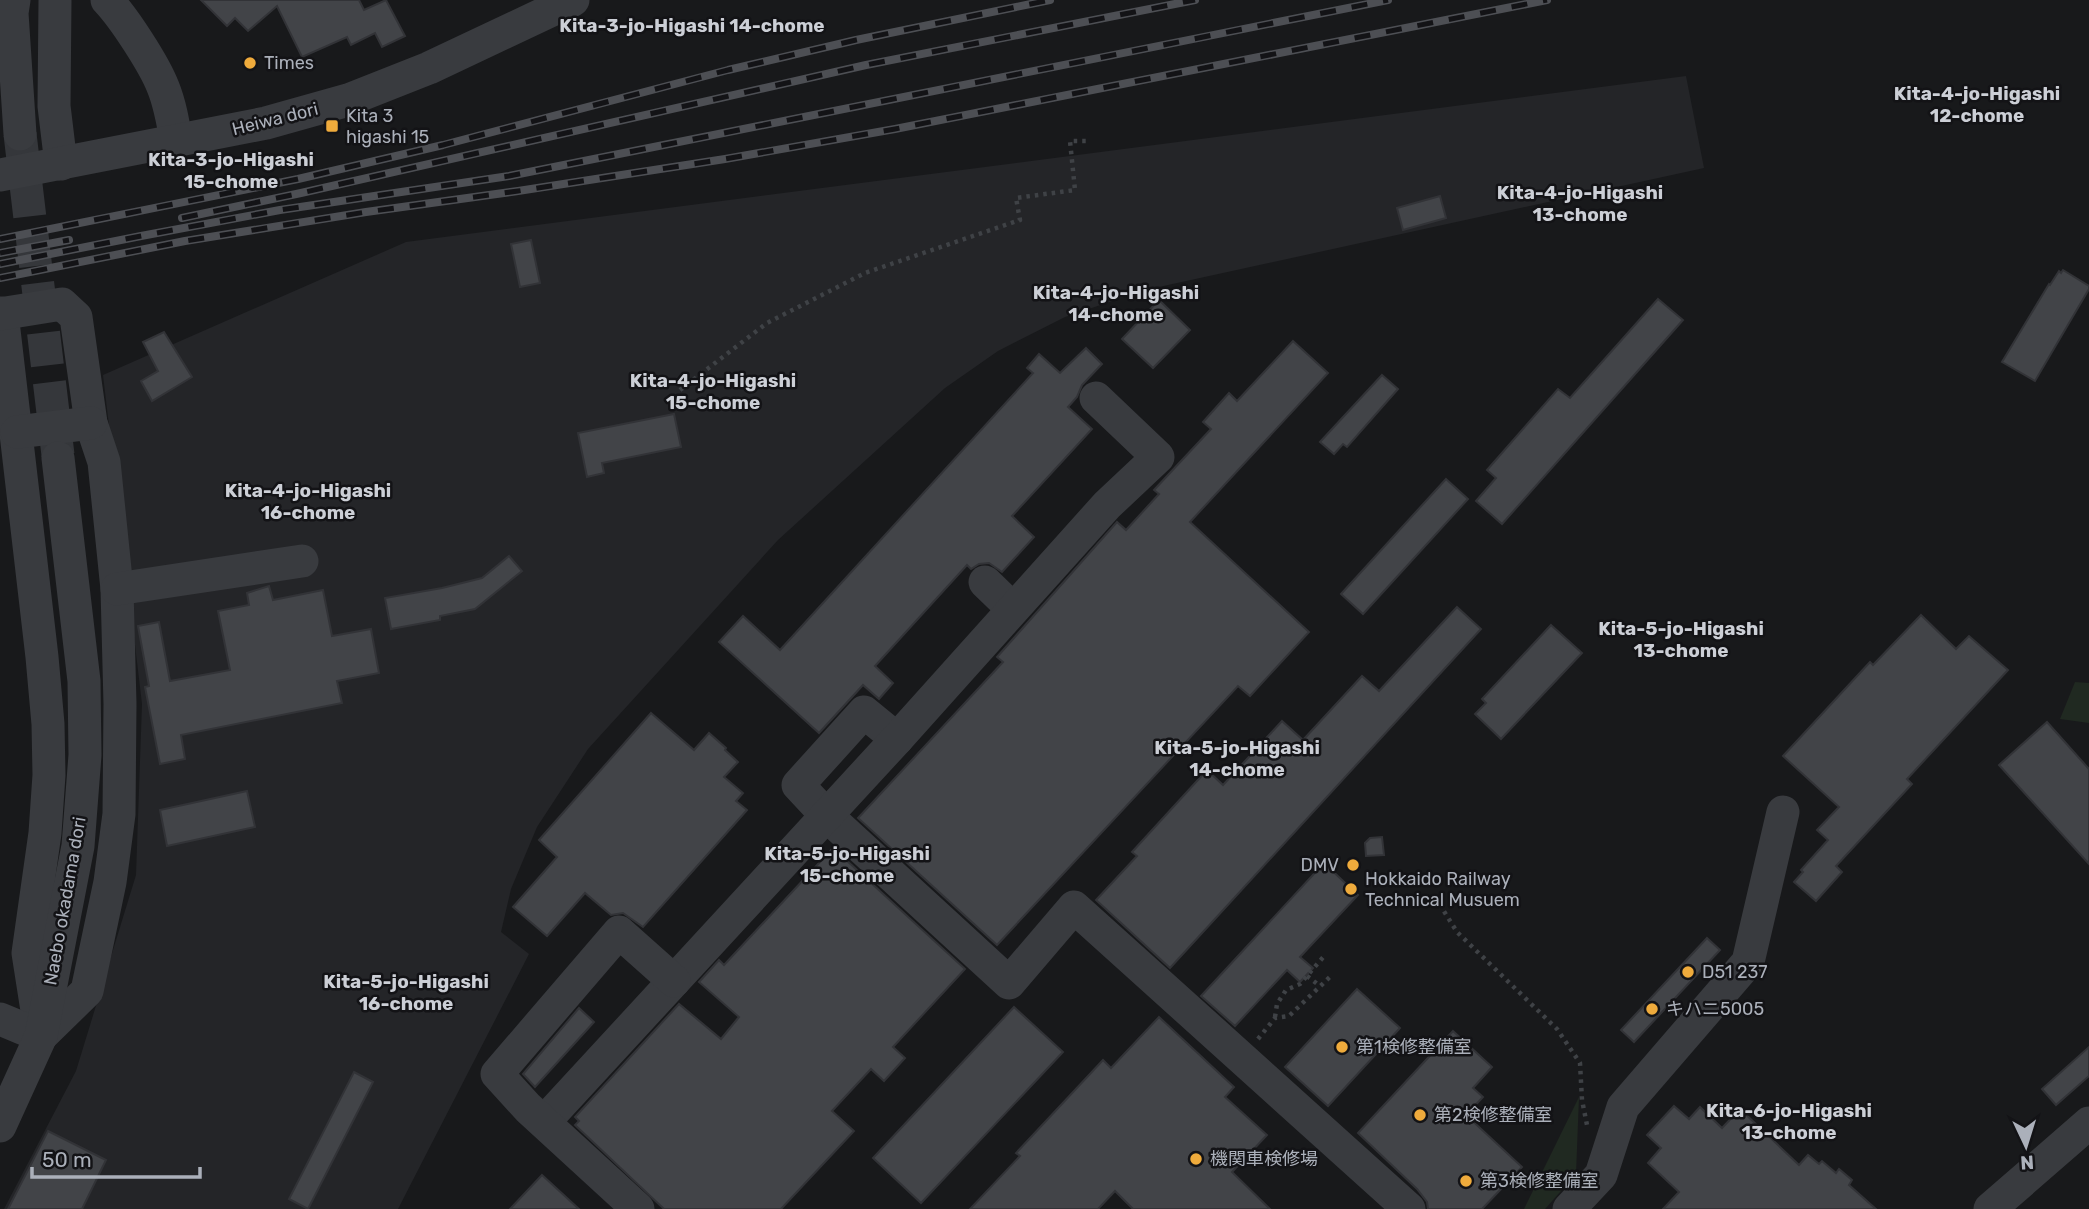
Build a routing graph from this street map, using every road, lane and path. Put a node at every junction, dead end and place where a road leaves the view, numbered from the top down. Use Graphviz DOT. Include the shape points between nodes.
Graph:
graph roads {
  1 [pos="15,0"];
  2 [pos="55,0"];
  3 [pos="107,0"];
  4 [pos="573,0"];
  5 [pos="20,134"];
  6 [pos="176,140"];
  7 [pos="1086,141"];
  8 [pos="61,164"];
  9 [pos="0,175"];
  10 [pos="1,314"];
  11 [pos="680,390"];
  12 [pos="1096,398"];
  13 [pos="91,422"];
  14 [pos="17,432"];
  15 [pos="58,458"];
  16 [pos="302,561"];
  17 [pos="985,582"];
  18 [pos="117,589"];
  19 [pos="1013,609"];
  20 [pos="1783,812"];
  21 [pos="826,815"];
  22 [pos="1435,897"];
  23 [pos="1325,955"];
  24 [pos="1307,975"];
  25 [pos="1332,975"];
  26 [pos="674,981"];
  27 [pos="1320,986"];
  28 [pos="1275,1018"];
  29 [pos="0,1019"];
  30 [pos="41,1036"];
  31 [pos="1243,1059"];
  32 [pos="544,1122"];
  33 [pos="2089,1124"];
  34 [pos="0,1126"];
  35 [pos="1611,1144"];
  36 [pos="1402,1207"];
  37 [pos="638,1209"];
  38 [pos="1569,1209"];
  39 [pos="1990,1209"];
  1 -- 5 [label="street"];
  2 -- 8 [label="street" via="54,106"];
  3 -- 6 [label="street" via="163,86"];
  4 -- 6 [label="street, Heiwa dori" via="429,68 348,100 266,123"];
  6 -- 8 [label="street, Heiwa dori"];
  7 -- 11 [label="path" via="1070,141 1074,190 1016,198 1020,220 853,279 767,323"];
  8 -- 9 [label="street, Heiwa dori"];
  10 -- 13 [label="street" via="62,304 76,317"];
  10 -- 14 [label="street"];
  12 -- 19 [label="street" via="1158,457 1107,505"];
  13 -- 14 [label="street"];
  13 -- 18 [label="street" via="104,462"];
  14 -- 30 [label="street" via="48,724 45,833 28,953"];
  15 -- 30 [label="street, Naebo okadama dori" via="84,681 85,755 78,846"];
  16 -- 18 [label="street"];
  17 -- 19 [label="street"];
  18 -- 30 [label="street" via="119,814 110,882 87,991"];
  19 -- 21 [label="street" via="897,738 864,712 797,785"];
  20 -- 35 [label="street" via="1748,962 1623,1107"];
  21 -- 26 [label="street"];
  21 -- 31 [label="street" via="1009,983 1074,907"];
  22 -- 35 [label="path" via="1457,932 1557,1029 1580,1063 1589,1132"];
  23 -- 24 [label="path"];
  24 -- 27 [label="path"];
  24 -- 28 [label="path" via="1286,990"];
  25 -- 27 [label="path"];
  26 -- 32 [label="street"];
  26 -- 32 [label="street" via="619,932 497,1074"];
  27 -- 28 [label="path" via="1289,1016"];
  28 -- 31 [label="path"];
  29 -- 30 [label="street"];
  30 -- 34 [label="street, Naebo okadama dori"];
  31 -- 36 [label="street"];
  32 -- 37 [label="street"];
  33 -- 39 [label="street"];
  35 -- 38 [label="street" via="1601,1175"];
}
